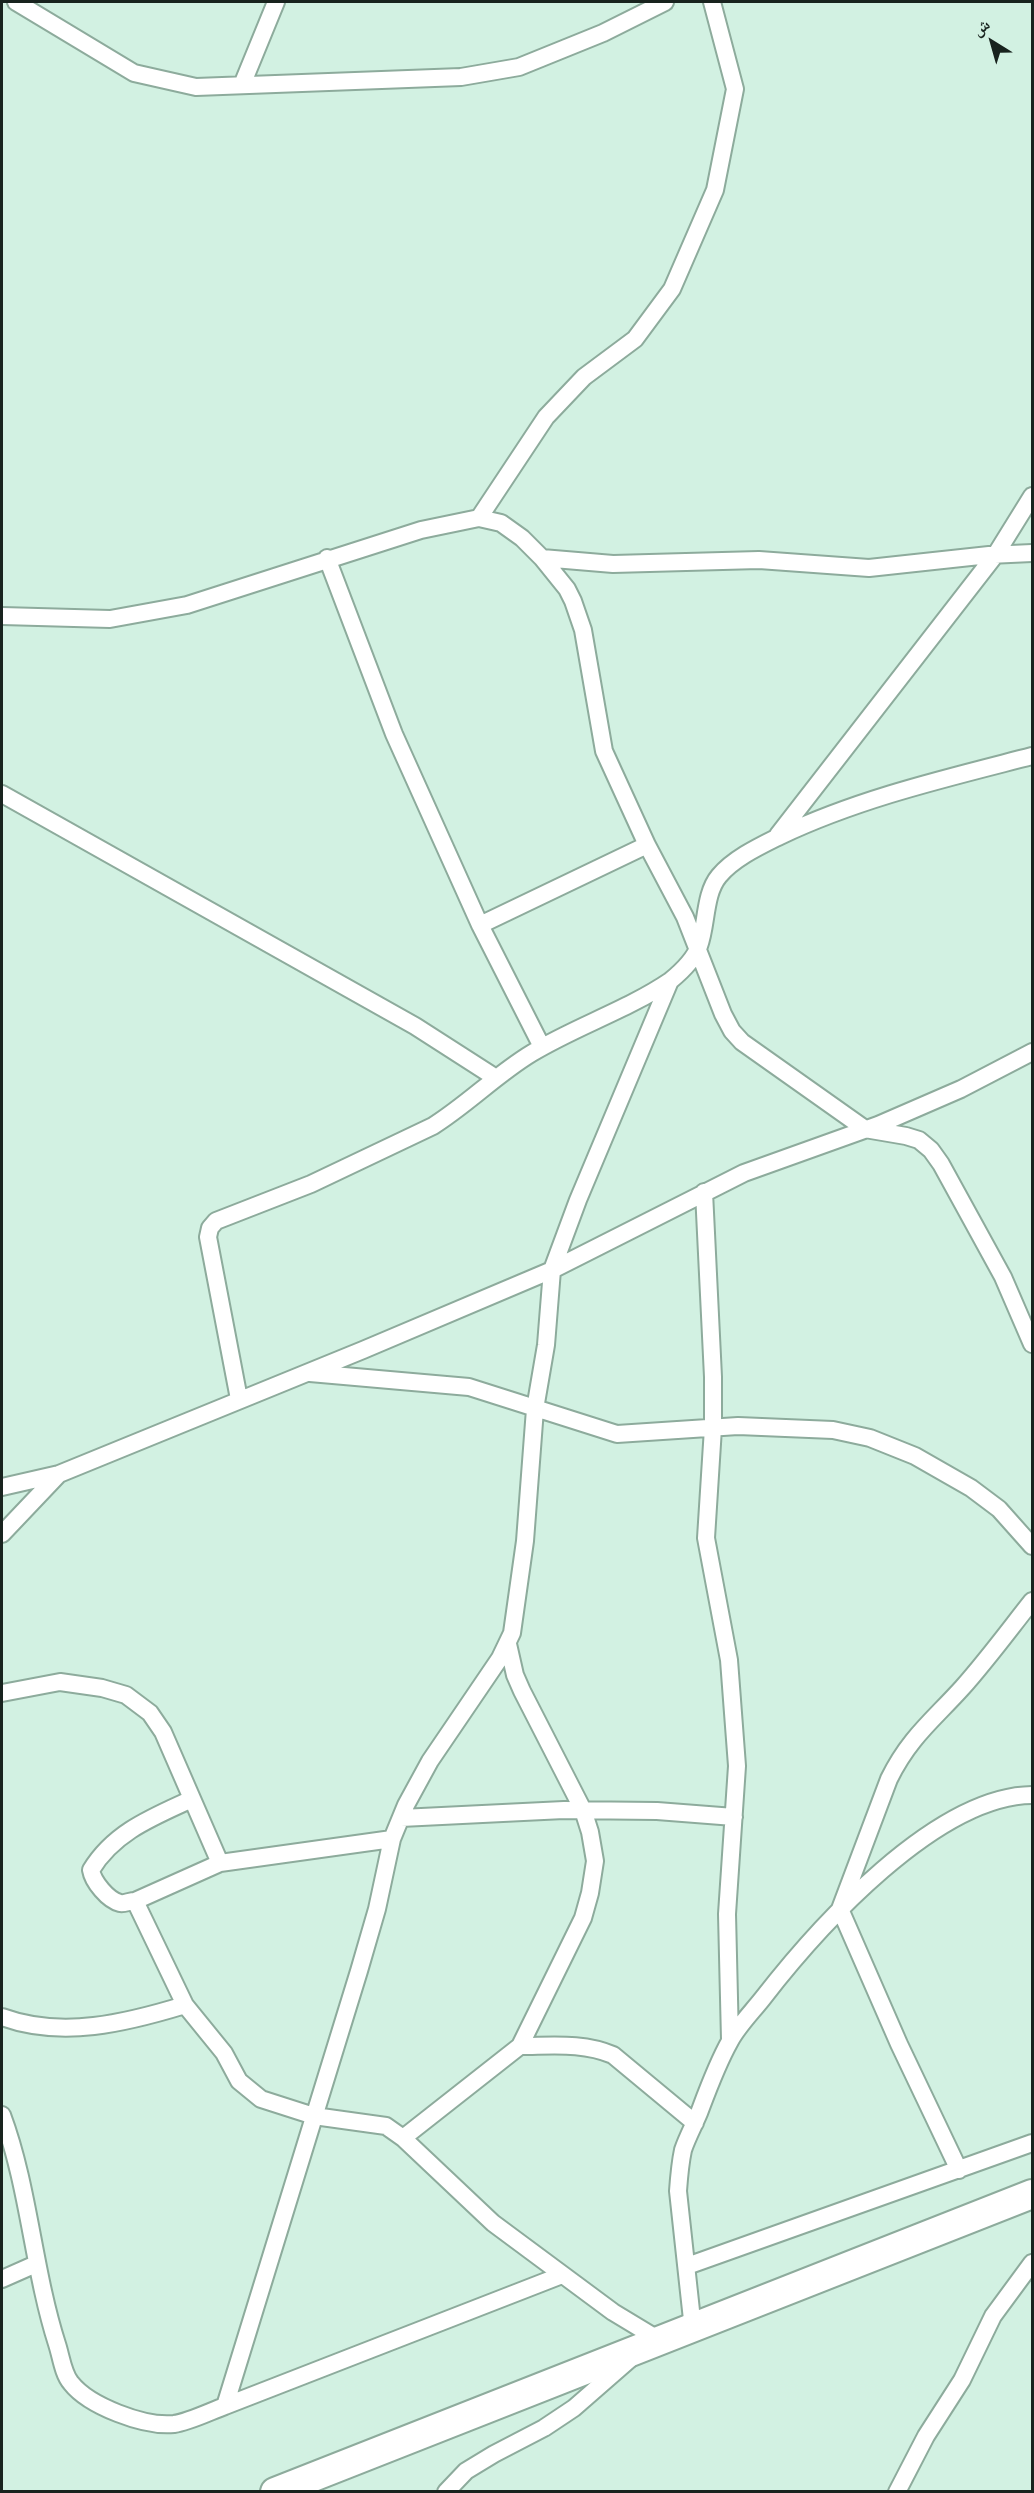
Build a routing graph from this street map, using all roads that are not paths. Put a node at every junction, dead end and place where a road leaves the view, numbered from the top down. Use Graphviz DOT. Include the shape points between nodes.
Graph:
graph roads {
  1 [pos="16,2"];
  2 [pos="276,2"];
  3 [pos="665,2"];
  4 [pos="712,2"];
  5 [pos="242,85"];
  6 [pos="1032,496"];
  7 [pos="479,518"];
  8 [pos="1032,553"];
  9 [pos="996,555"];
  10 [pos="327,558"];
  11 [pos="542,558"];
  12 [pos="2,616"];
  13 [pos="1032,756"];
  14 [pos="2,795"];
  15 [pos="775,838"];
  16 [pos="647,845"];
  17 [pos="480,925"];
  18 [pos="699,948"];
  19 [pos="670,981"];
  20 [pos="542,1047"];
  21 [pos="1032,1052"];
  22 [pos="496,1078"];
  23 [pos="865,1130"];
  24 [pos="704,1192"];
  25 [pos="552,1270"];
  26 [pos="1032,1344"];
  27 [pos="306,1372"];
  28 [pos="239,1399"];
  29 [pos="536,1409"];
  30 [pos="713,1428"];
  31 [pos="58,1474"];
  32 [pos="2,1487"];
  33 [pos="2,1534"];
  34 [pos="1032,1546"];
  35 [pos="1032,1601"];
  36 [pos="508,1644"];
  37 [pos="2,1693"];
  38 [pos="1032,1795"];
  39 [pos="192,1799"];
  40 [pos="584,1810"];
  41 [pos="734,1817"];
  42 [pos="401,1818"];
  43 [pos="392,1839"];
  44 [pos="220,1863"];
  45 [pos="135,1901"];
  46 [pos="840,1909"];
  47 [pos="185,2005"];
  48 [pos="2,2017"];
  49 [pos="730,2040"];
  50 [pos="520,2046"];
  51 [pos="2,2115"];
  52 [pos="314,2116"];
  53 [pos="694,2123"];
  54 [pos="403,2138"];
  55 [pos="1032,2143"];
  56 [pos="959,2170"];
  57 [pos="1030,2197"];
  58 [pos="1032,2263"];
  59 [pos="36,2264"];
  60 [pos="687,2266"];
  61 [pos="562,2275"];
  62 [pos="2,2278"];
  63 [pos="693,2329"];
  64 [pos="651,2345"];
  65 [pos="225,2406"];
  66 [pos="275,2492"];
  67 [pos="446,2492"];
  68 [pos="897,2492"];
  1 -- 5 [label="street" via="134,72 196,87"];
  2 -- 5 [label="street"];
  3 -- 5 [label="street" via="603,33 519,67 461,77"];
  4 -- 7 [label="street" via="735,89 715,190 672,289 635,339 584,377 546,417"];
  6 -- 9 [label="street"];
  7 -- 10 [label="street" via="421,530"];
  7 -- 11 [label="street" via="509,528"];
  8 -- 9 [label="street"];
  9 -- 11 [label="street" via="869,568 759,560 613,564"];
  9 -- 15 [label="street"];
  10 -- 12 [label="street" via="187,605 110,620"];
  10 -- 17 [label="street" via="394,734"];
  11 -- 16 [label="street" via="567,589 577,612 604,752"];
  13 -- 15 [label="street" via="915,786 816,819"];
  14 -- 22 [label="street" via="416,1026"];
  15 -- 18 [label="street" via="718,877"];
  16 -- 17 [label="street"];
  16 -- 18 [label="street"];
  17 -- 20 [label="street"];
  18 -- 19 [label="street"];
  18 -- 23 [label="street" via="723,1014 742,1042"];
  19 -- 20 [label="street"];
  19 -- 25 [label="street"];
  20 -- 22 [label="street"];
  21 -- 23 [label="street" via="961,1089"];
  22 -- 28 [label="street" via="433,1126 311,1184 225,1216 210,1228 208,1237"];
  23 -- 24 [label="street" via="764,1165"];
  23 -- 26 [label="street" via="906,1136 932,1150 1003,1277"];
  24 -- 25 [label="street"];
  24 -- 30 [label="street"];
  25 -- 27 [label="street"];
  25 -- 29 [label="street"];
  27 -- 28 [label="street"];
  27 -- 29 [label="street" via="460,1386"];
  28 -- 31 [label="street"];
  29 -- 30 [label="street" via="617,1434"];
  29 -- 36 [label="street" via="523,1553"];
  30 -- 34 [label="street" via="833,1430 879,1442 915,1456 971,1488 999,1509"];
  30 -- 41 [label="street" via="706,1538 729,1660 737,1766"];
  31 -- 32 [label="street"];
  31 -- 33 [label="street"];
  35 -- 46 [label="street" via="899,1759"];
  36 -- 40 [label="street" via="518,1683"];
  36 -- 42 [label="street" via="430,1761"];
  37 -- 39 [label="street" via="60,1682 126,1695 150,1713 163,1732"];
  38 -- 46 [label="street" via="987,1804 936,1831 886,1867"];
  39 -- 44 [label="street"];
  39 -- 45 [label="street" via="124,1833 91,1870 93,1878 112,1899 121,1903"];
  40 -- 41 [label="street"];
  40 -- 42 [label="street"];
  40 -- 50 [label="street" via="595,1861 590,1893 583,1918"];
  41 -- 49 [label="street" via="727,1914"];
  42 -- 43 [label="street"];
  43 -- 44 [label="street"];
  43 -- 52 [label="street" via="377,1909"];
  44 -- 45 [label="street"];
  45 -- 47 [label="street"];
  46 -- 49 [label="street"];
  46 -- 56 [label="street" via="898,2044"];
  47 -- 48 [label="street" via="86,2028 45,2027"];
  47 -- 52 [label="street" via="224,2053 239,2081 261,2099"];
  49 -- 53 [label="street"];
  50 -- 53 [label="street" via="582,2046 613,2055"];
  50 -- 54 [label="street"];
  51 -- 59 [label="street" via="13,2144"];
  52 -- 54 [label="street" via="386,2126"];
  52 -- 65 [label="street"];
  53 -- 60 [label="street" via="684,2150 678,2191"];
  54 -- 61 [label="street" via="493,2223"];
  55 -- 56 [label="street"];
  56 -- 60 [label="street"];
  57 -- 63 [label="highway"];
  58 -- 68 [label="street" via="993,2316 970,2365"];
  59 -- 62 [label="street"];
  59 -- 65 [label="street" via="69,2382 83,2394 103,2407 135,2419 174,2424"];
  60 -- 63 [label="street"];
  61 -- 64 [label="street"];
  61 -- 65 [label="street"];
  63 -- 64 [label="highway"];
  64 -- 66 [label="highway"];
  64 -- 67 [label="street" via="574,2408 466,2471"];
}
